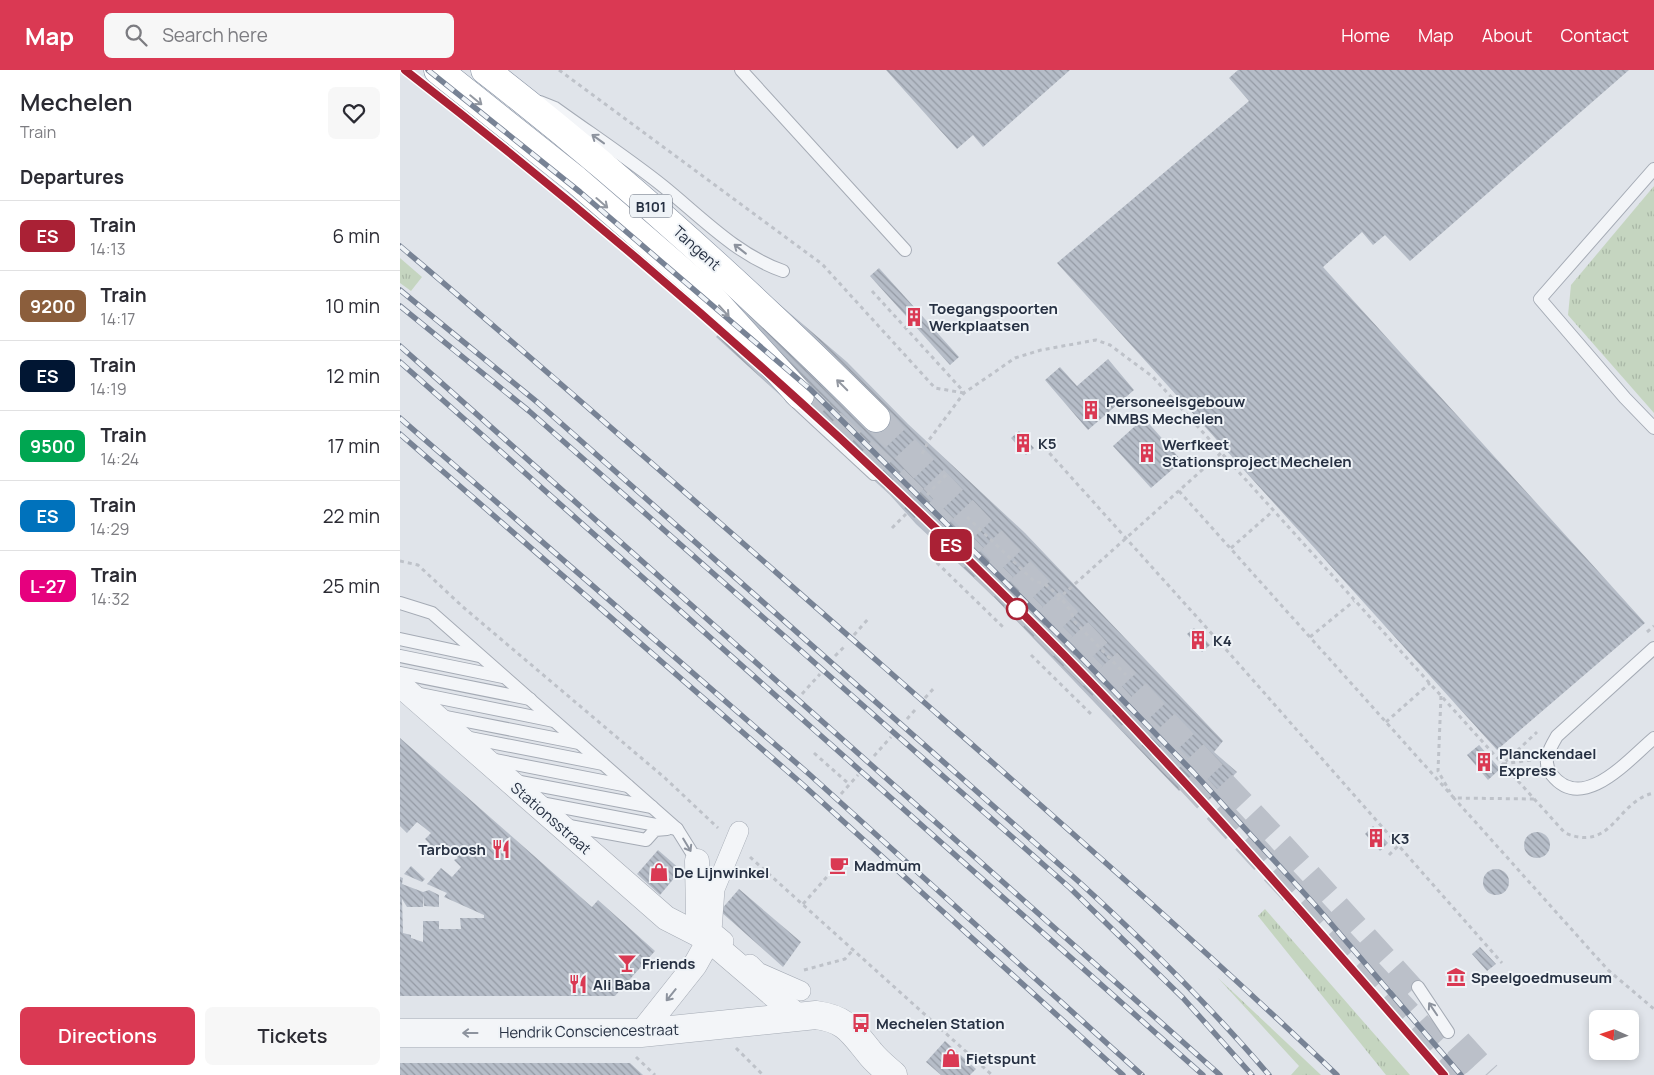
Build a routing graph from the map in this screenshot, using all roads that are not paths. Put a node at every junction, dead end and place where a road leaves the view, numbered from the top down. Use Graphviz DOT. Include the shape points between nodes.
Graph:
graph roads {
  1 [pos="438,70"];
  2 [pos="485,70"];
  3 [pos="742,70"];
  4 [pos="512,91"];
  5 [pos="1654,169"];
  6 [pos="905,250"];
  7 [pos="783,271"];
  8 [pos="750,341"];
  9 [pos="800,396"];
  10 [pos="876,418"];
  11 [pos="1654,428"];
  12 [pos="874,474"];
  13 [pos="400,603"];
  14 [pos="400,639"];
  15 [pos="1654,648"];
  16 [pos="400,656"];
  17 [pos="481,656"];
  18 [pos="506,678"];
  19 [pos="402,684"];
  20 [pos="530,700"];
  21 [pos="432,714"];
  22 [pos="554,721"];
  23 [pos="458,736"];
  24 [pos="1654,738"];
  25 [pos="579,743"];
  26 [pos="483,758"];
  27 [pos="603,764"];
  28 [pos="508,780"];
  29 [pos="628,786"];
  30 [pos="533,802"];
  31 [pos="652,807"];
  32 [pos="558,824"];
  33 [pos="677,829"];
  34 [pos="737,837"];
  35 [pos="697,861"];
  36 [pos="709,940"];
  37 [pos="1418,987"];
  38 [pos="793,1010"];
  39 [pos="400,1032"];
  40 [pos="1448,1032"];
  41 [pos="641,1033"];
  42 [pos="893,1075"];
  1 -- 8 [label="highway, Tangent / B101, one-way" via="576,180 709,295"];
  2 -- 4 [label="highway, Tangent / B101"];
  3 -- 6 [label="lane"];
  7 -- 4 [label="lane, one-way" via="744,252 662,186 555,108"];
  10 -- 4 [label="highway, Tangent / B101, one-way" via="773,316 632,190"];
  5 -- 11 [label="lane" via="1540,300"];
  8 -- 9 [label="highway, Tangent / B101"];
  8 -- 12 [label="lane" via="787,394"];
  13 -- 17 [label="lane" via="432,613"];
  14 -- 17 [label="lane"];
  15 -- 24 [label="lane" via="1557,736 1547,752 1548,770 1558,782 1574,789 1592,786 1608,778"];
  16 -- 18 [label="lane"];
  17 -- 18 [label="lane"];
  18 -- 20 [label="lane"];
  19 -- 20 [label="lane"];
  19 -- 21 [label="street, Stationsstraat"];
  19 -- 22 [label="lane"];
  20 -- 22 [label="lane"];
  21 -- 23 [label="street, Stationsstraat"];
  21 -- 25 [label="lane"];
  22 -- 25 [label="lane"];
  23 -- 26 [label="street, Stationsstraat"];
  23 -- 27 [label="lane"];
  25 -- 27 [label="lane"];
  26 -- 28 [label="street, Stationsstraat"];
  26 -- 29 [label="lane"];
  27 -- 29 [label="lane"];
  28 -- 30 [label="street, Stationsstraat"];
  28 -- 31 [label="lane"];
  29 -- 31 [label="lane"];
  30 -- 32 [label="street, Stationsstraat"];
  30 -- 33 [label="lane"];
  31 -- 33 [label="lane"];
  32 -- 33 [label="lane" via="646,840 655,830"];
  32 -- 36 [label="street, Stationsstraat" via="666,918"];
  33 -- 35 [label="lane, one-way"];
  34 -- 38 [label="street" via="714,889 712,931 758,972"];
  35 -- 36 [label="street" via="698,916"];
  36 -- 38 [label="street"];
  36 -- 41 [label="street, one-way" via="695,965"];
  40 -- 37 [label="lane, one-way"];
  38 -- 41 [label="street, Hendrik Consciencestraat"];
  38 -- 42 [label="street, Hendrik Consciencestraat" via="832,1017 843,1023"];
  41 -- 39 [label="street, Hendrik Consciencestraat, one-way"];
}
